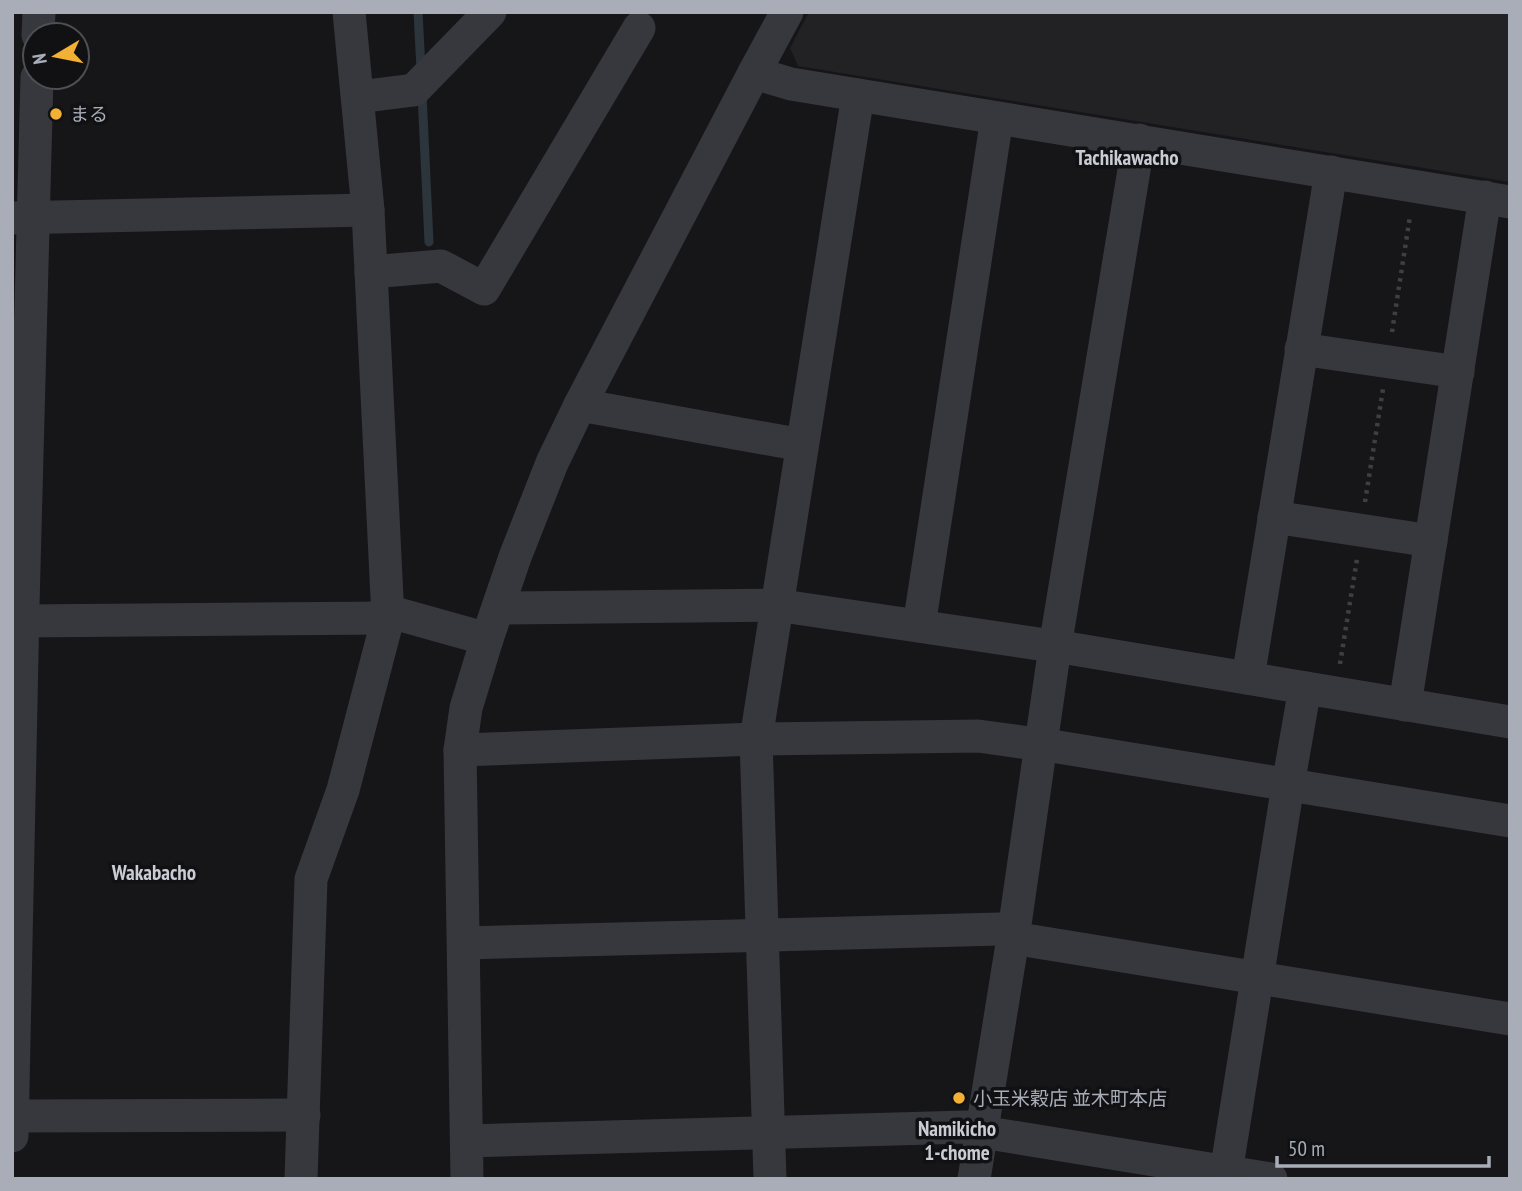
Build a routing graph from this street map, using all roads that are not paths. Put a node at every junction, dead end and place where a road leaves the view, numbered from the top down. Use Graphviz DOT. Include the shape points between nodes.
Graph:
graph roads {
  1 [pos="349,12"];
  2 [pos="490,12"];
  3 [pos="787,12"];
  4 [pos="639,28"];
  5 [pos="754,73"];
  6 [pos="36,91"];
  7 [pos="858,95"];
  8 [pos="358,97"];
  9 [pos="997,118"];
  10 [pos="1139,140"];
  11 [pos="1331,172"];
  12 [pos="1498,200"];
  13 [pos="368,209"];
  14 [pos="23,217"];
  15 [pos="371,272"];
  16 [pos="1301,349"];
  17 [pos="1458,372"];
  18 [pos="580,405"];
  19 [pos="802,445"];
  20 [pos="1274,517"];
  21 [pos="1431,541"];
  22 [pos="776,605"];
  23 [pos="498,608"];
  24 [pos="19,611"];
  25 [pos="387,614"];
  26 [pos="919,626"];
  27 [pos="486,639"];
  28 [pos="1055,647"];
  29 [pos="1248,678"];
  30 [pos="1320,690"];
  31 [pos="1405,705"];
  32 [pos="1510,722"];
  33 [pos="756,739"];
  34 [pos="1041,745"];
  35 [pos="460,750"];
  36 [pos="1288,785"];
  37 [pos="1510,821"];
  38 [pos="1014,934"];
  39 [pos="762,936"];
  40 [pos="464,943"];
  41 [pos="1257,978"];
  42 [pos="1510,1018"];
  43 [pos="304,1115"];
  44 [pos="13,1116"];
  45 [pos="982,1131"];
  46 [pos="769,1132"];
  47 [pos="12,1136"];
  48 [pos="467,1141"];
  49 [pos="1226,1175"];
  50 [pos="301,1179"];
  51 [pos="467,1179"];
  52 [pos="770,1179"];
  53 [pos="975,1179"];
  54 [pos="1270,1179"];
  1 -- 8 [label="street"];
  2 -- 8 [label="street" via="422,82"];
  3 -- 5 [label="street"];
  4 -- 15 [label="street" via="484,289 441,266"];
  5 -- 7 [label="street"];
  5 -- 18 [label="street"];
  6 -- 14 [label="street"];
  7 -- 9 [label="street"];
  7 -- 19 [label="street"];
  8 -- 13 [label="street"];
  9 -- 10 [label="street"];
  9 -- 26 [label="street"];
  10 -- 11 [label="street"];
  10 -- 28 [label="street"];
  11 -- 12 [label="street"];
  11 -- 16 [label="street"];
  12 -- 17 [label="street"];
  13 -- 14 [label="street"];
  13 -- 15 [label="street"];
  14 -- 24 [label="street"];
  15 -- 25 [label="street"];
  16 -- 17 [label="street"];
  16 -- 20 [label="street"];
  17 -- 21 [label="street"];
  18 -- 19 [label="street"];
  18 -- 23 [label="street" via="552,463"];
  19 -- 22 [label="street"];
  20 -- 21 [label="street"];
  20 -- 29 [label="street"];
  21 -- 31 [label="street"];
  22 -- 23 [label="street"];
  22 -- 26 [label="street"];
  22 -- 33 [label="street"];
  23 -- 27 [label="street"];
  24 -- 25 [label="street"];
  24 -- 44 [label="street"];
  25 -- 27 [label="street"];
  25 -- 43 [label="street" via="343,790 311,879"];
  26 -- 28 [label="street"];
  27 -- 35 [label="street" via="466,708"];
  28 -- 29 [label="street"];
  28 -- 34 [label="street"];
  29 -- 30 [label="street"];
  30 -- 31 [label="street"];
  30 -- 36 [label="street"];
  31 -- 32 [label="street"];
  33 -- 34 [label="street" via="978,736"];
  33 -- 35 [label="street"];
  33 -- 39 [label="street"];
  34 -- 36 [label="street"];
  34 -- 38 [label="street"];
  35 -- 40 [label="street"];
  36 -- 37 [label="street"];
  36 -- 41 [label="street"];
  38 -- 39 [label="street" via="1000,929"];
  38 -- 41 [label="street"];
  38 -- 45 [label="street"];
  39 -- 40 [label="street"];
  39 -- 46 [label="street"];
  40 -- 48 [label="street"];
  41 -- 42 [label="street"];
  41 -- 49 [label="street"];
  43 -- 44 [label="street"];
  43 -- 50 [label="street"];
  44 -- 47 [label="street"];
  45 -- 46 [label="street" via="966,1127"];
  45 -- 49 [label="street"];
  45 -- 53 [label="street"];
  46 -- 48 [label="street"];
  46 -- 52 [label="street"];
  48 -- 51 [label="street"];
  49 -- 54 [label="street"];
}
